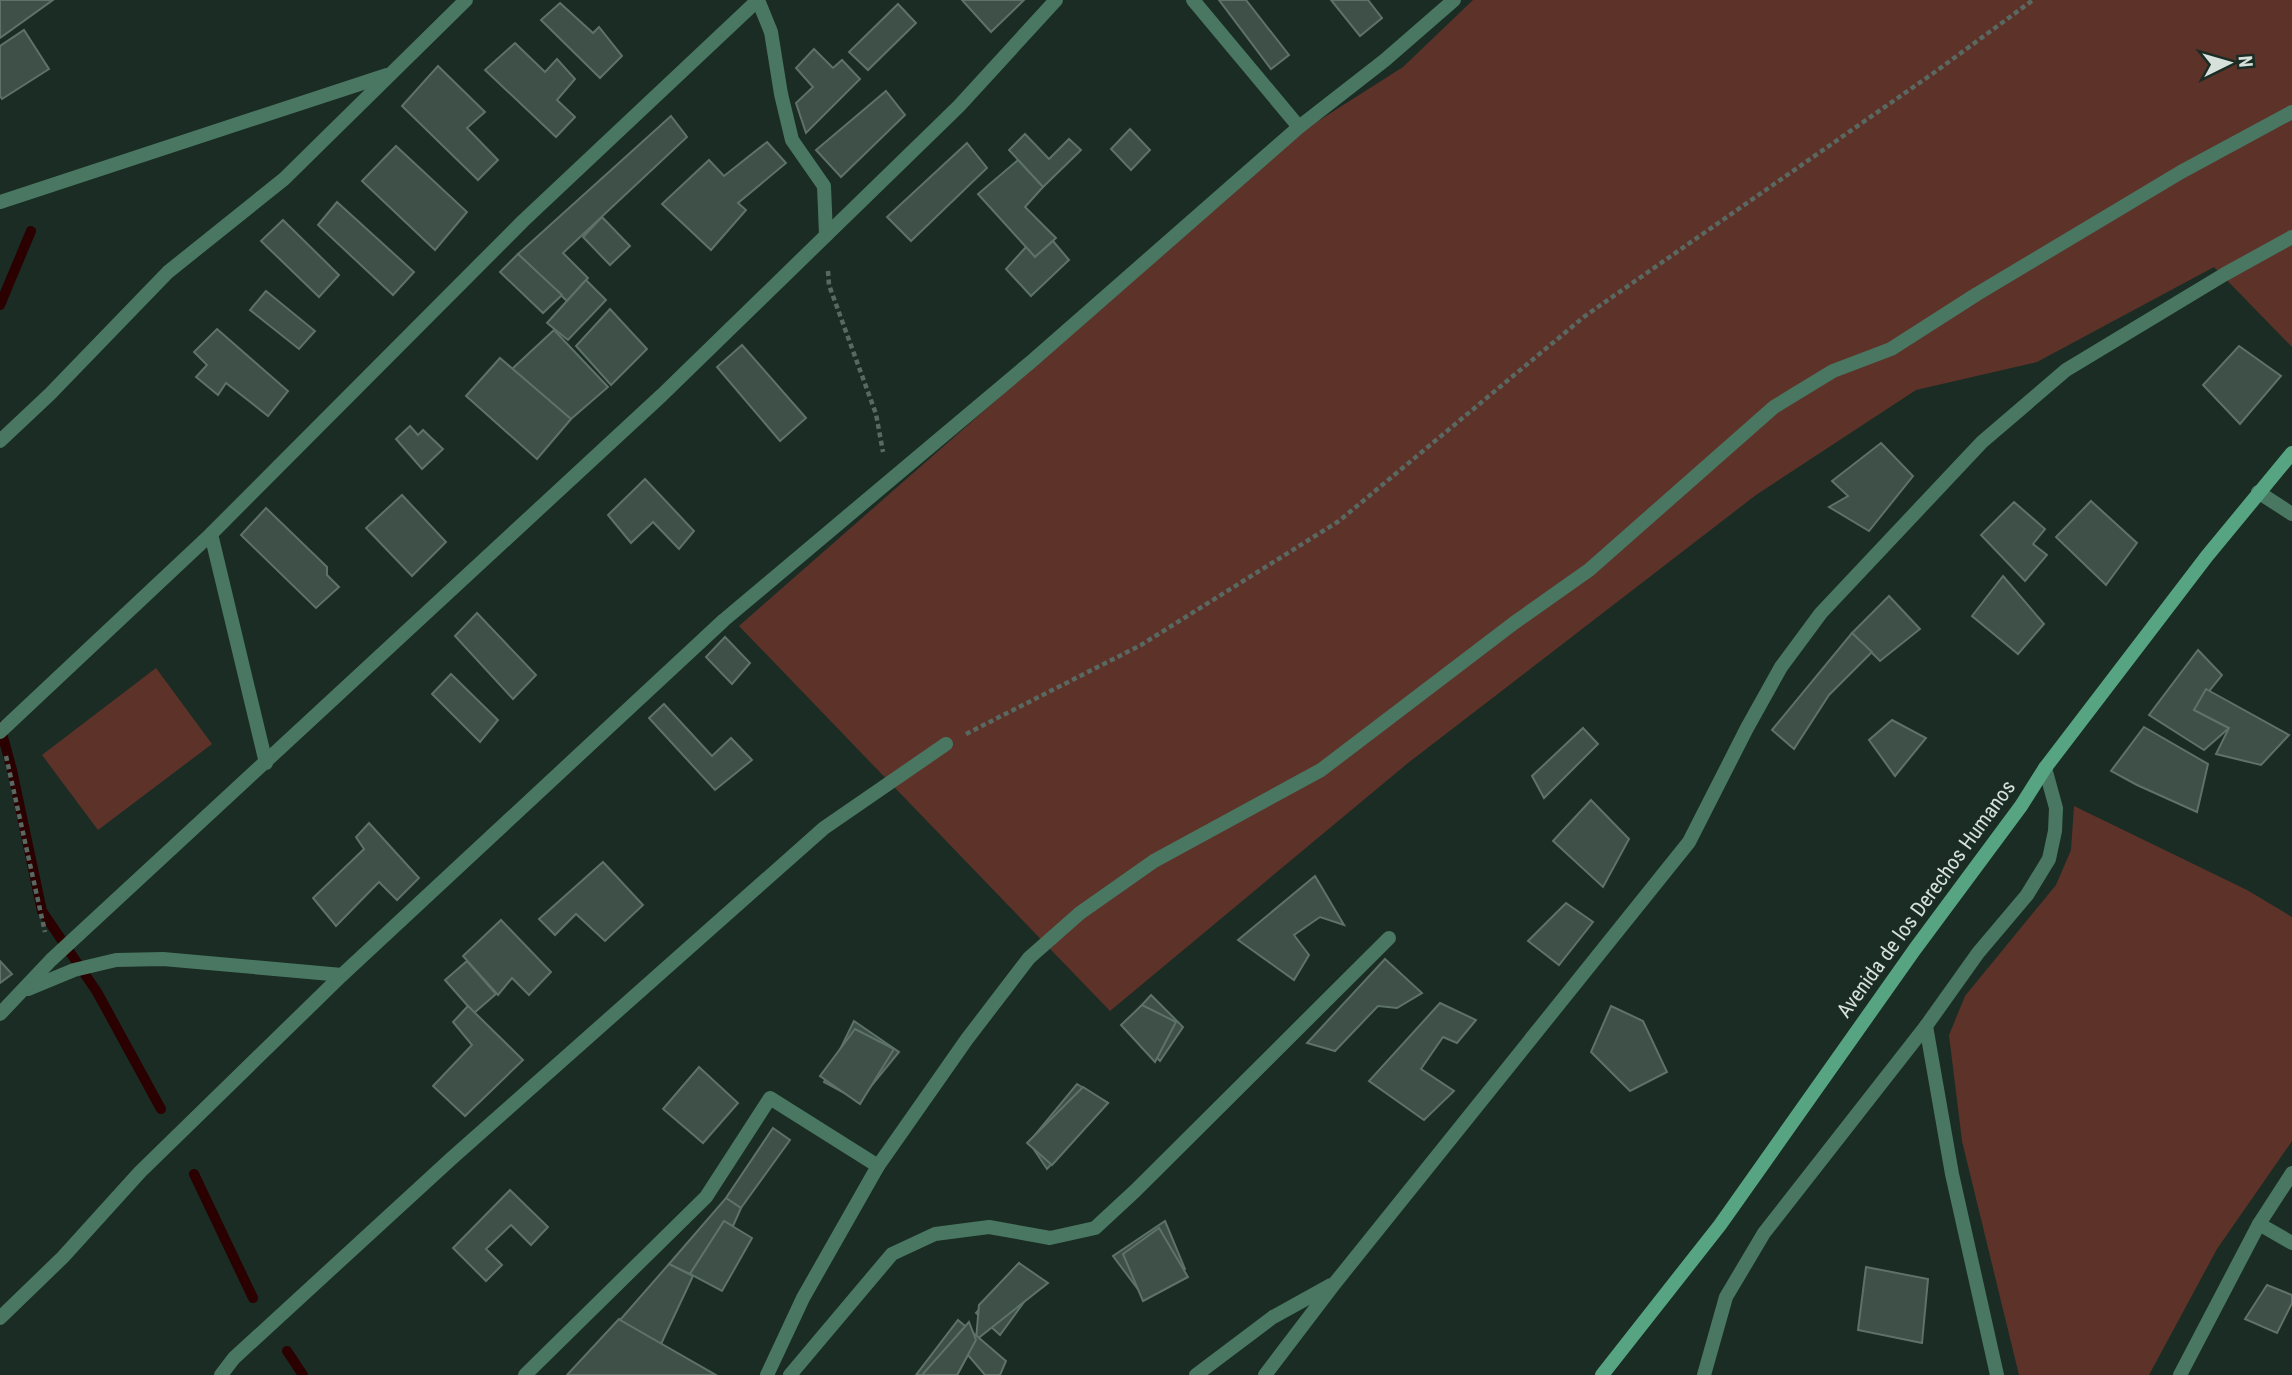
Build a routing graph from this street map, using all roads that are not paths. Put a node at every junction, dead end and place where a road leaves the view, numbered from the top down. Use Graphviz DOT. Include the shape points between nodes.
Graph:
graph roads {
  1 [pos="466,0"];
  2 [pos="758,0"];
  3 [pos="1056,0"];
  4 [pos="1193,0"];
  5 [pos="1454,0"];
  6 [pos="392,74"];
  7 [pos="2292,112"];
  8 [pos="1299,127"];
  9 [pos="0,202"];
  10 [pos="826,235"];
  11 [pos="2292,237"];
  12 [pos="0,441"];
  13 [pos="2292,453"];
  14 [pos="2258,492"];
  15 [pos="2292,514"];
  16 [pos="211,534"];
  17 [pos="0,731"];
  18 [pos="946,744"];
  19 [pos="266,763"];
  20 [pos="2045,768"];
  21 [pos="1389,938"];
  22 [pos="342,975"];
  23 [pos="23,990"];
  24 [pos="0,1014"];
  25 [pos="1926,1026"];
  26 [pos="878,1166"];
  27 [pos="2292,1173"];
  28 [pos="2259,1224"];
  29 [pos="2292,1243"];
  30 [pos="1335,1283"];
  31 [pos="0,1318"];
  32 [pos="221,1375"];
  33 [pos="525,1375"];
  34 [pos="767,1375"];
  35 [pos="790,1375"];
  36 [pos="1196,1375"];
  37 [pos="1265,1375"];
  38 [pos="1602,1375"];
  39 [pos="1703,1375"];
  40 [pos="1997,1375"];
  41 [pos="2180,1375"];
  1 -- 6 [label="street"];
  2 -- 10 [label="street" via="771,32 792,140 824,186"];
  2 -- 16 [label="street" via="523,221"];
  3 -- 10 [label="street" via="958,106"];
  4 -- 8 [label="street"];
  5 -- 8 [label="street"];
  6 -- 9 [label="street"];
  6 -- 12 [label="street" via="284,179 168,272"];
  7 -- 26 [label="street" via="2181,172 1891,349 1833,371 1774,407 1589,570 1321,771 1154,861 1080,912 1030,958"];
  8 -- 22 [label="street" via="724,620"];
  10 -- 19 [label="street" via="662,395"];
  11 -- 30 [label="street" via="2066,370 1982,442 1821,613 1782,667 1689,842"];
  13 -- 14 [label="street, Avenida de los Derechos Humanos"];
  14 -- 15 [label="street"];
  14 -- 20 [label="street, Avenida de los Derechos Humanos"];
  16 -- 17 [label="street"];
  16 -- 19 [label="street"];
  18 -- 32 [label="street" via="814,838 452,1158"];
  19 -- 23 [label="street"];
  20 -- 25 [label="street" via="2056,808 2049,859 2027,895"];
  20 -- 38 [label="street, Avenida de los Derechos Humanos" via="1720,1225"];
  21 -- 35 [label="street" via="1096,1228 1050,1238 989,1227 935,1234 892,1254"];
  22 -- 23 [label="street" via="163,959 116,960"];
  22 -- 31 [label="street" via="140,1172"];
  23 -- 24 [label="street"];
  25 -- 39 [label="street" via="1764,1233 1726,1297"];
  25 -- 40 [label="street" via="1952,1174"];
  26 -- 33 [label="street" via="770,1098 706,1197"];
  26 -- 34 [label="street" via="803,1298"];
  27 -- 28 [label="street"];
  28 -- 29 [label="street"];
  28 -- 41 [label="street"];
  30 -- 36 [label="street" via="1273,1317"];
  30 -- 37 [label="street"];
}
